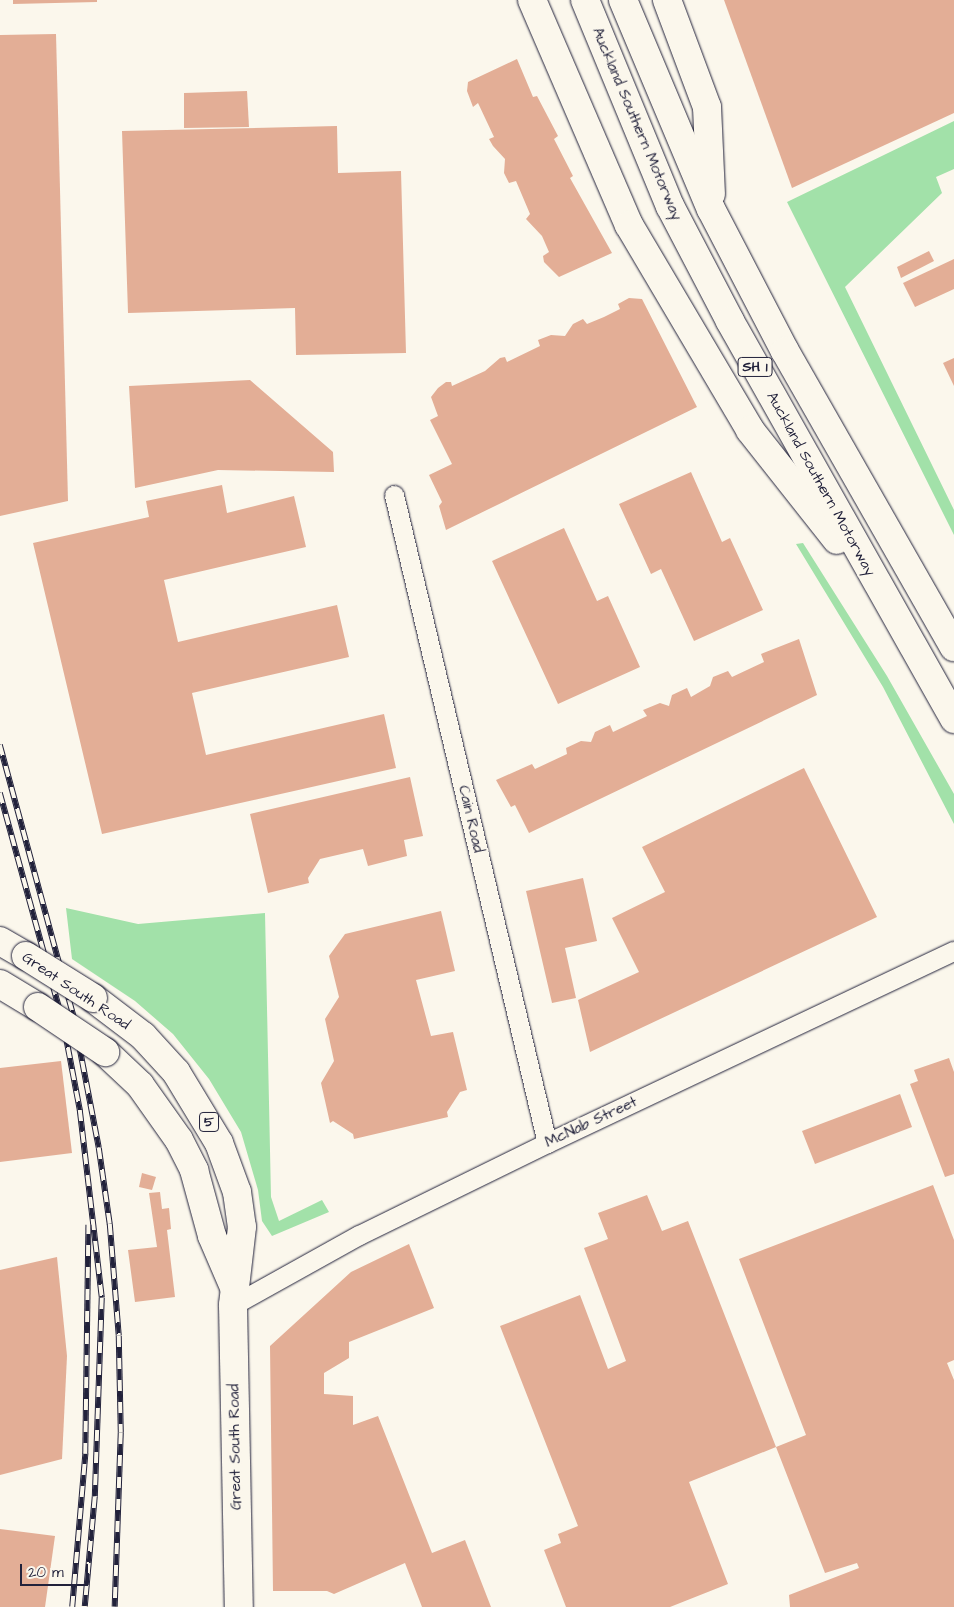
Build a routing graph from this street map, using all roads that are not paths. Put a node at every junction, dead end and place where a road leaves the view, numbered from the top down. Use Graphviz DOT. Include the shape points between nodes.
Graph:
graph roads {
  1 [pos="532,0"];
  2 [pos="585,0"];
  3 [pos="623,0"];
  4 [pos="667,0"];
  5 [pos="711,209"];
  6 [pos="394,495"];
  7 [pos="889,606"];
  8 [pos="954,646"];
  9 [pos="954,719"];
  10 [pos="0,941"];
  11 [pos="954,951"];
  12 [pos="0,984"];
  13 [pos="547,1142"];
  14 [pos="234,1296"];
  15 [pos="239,1607"];
  1 -- 7 [label="main road" via="634,234 750,430"];
  2 -- 7 [label="main road, Auckland Southern Motorway / SH 1" via="670,206 734,330"];
  3 -- 5 [label="main road, SH 1"];
  4 -- 5 [label="main road" via="707,107"];
  5 -- 8 [label="main road, SH 1" via="785,351"];
  6 -- 13 [label="street, Cain Road"];
  7 -- 9 [label="main road, Auckland Southern Motorway / SH 1"];
  10 -- 14 [label="main road, Great South Road / 5, bridge" via="93,998 159,1052 198,1105 220,1143 236,1192 242,1227"];
  11 -- 13 [label="street, McNab Street"];
  12 -- 14 [label="main road, Great South Road / 5, bridge" via="105,1052 140,1084 179,1140 194,1170 212,1236"];
  13 -- 14 [label="street, McNab Street"];
  14 -- 15 [label="main road, Great South Road / 5"];
}
